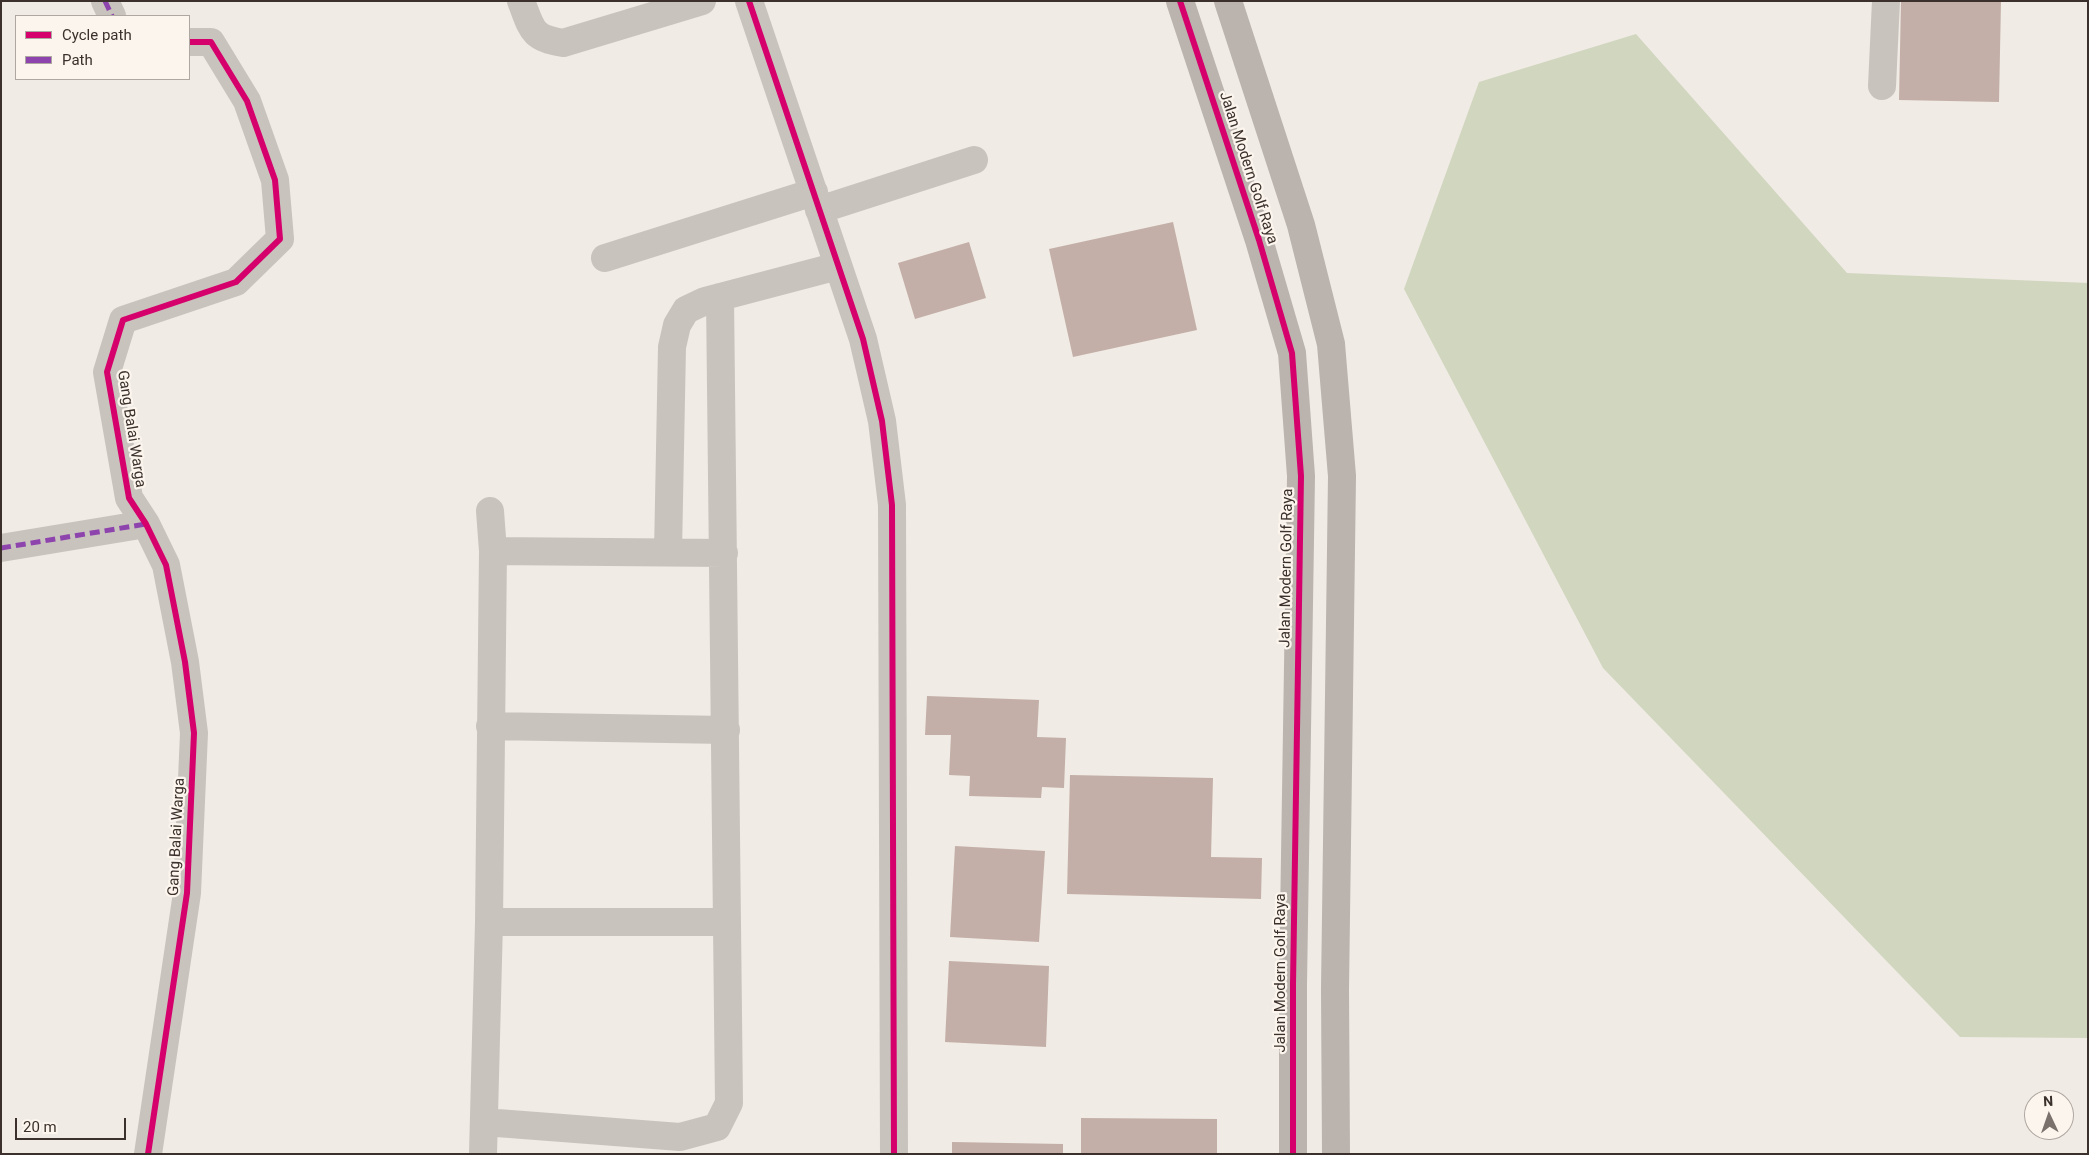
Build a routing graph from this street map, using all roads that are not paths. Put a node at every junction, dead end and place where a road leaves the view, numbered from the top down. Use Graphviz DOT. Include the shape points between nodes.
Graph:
graph roads {
  1 [pos="105,1"];
  2 [pos="521,1"];
  3 [pos="702,1"];
  4 [pos="749,1"];
  5 [pos="1180,1"];
  6 [pos="1228,1"];
  7 [pos="1886,1"];
  8 [pos="112,15"];
  9 [pos="190,42"];
  10 [pos="1882,86"];
  11 [pos="974,160"];
  12 [pos="816,201"];
  13 [pos="605,258"];
  14 [pos="838,266"];
  15 [pos="720,297"];
  16 [pos="490,511"];
  17 [pos="146,524"];
  18 [pos="1,548"];
  19 [pos="493,551"];
  20 [pos="668,552"];
  21 [pos="724,553"];
  22 [pos="490,726"];
  23 [pos="726,730"];
  24 [pos="488,922"];
  25 [pos="726,922"];
  26 [pos="484,1122"];
  27 [pos="148,1154"];
  28 [pos="484,1154"];
  29 [pos="894,1154"];
  30 [pos="1294,1154"];
  31 [pos="1336,1154"];
  1 -- 8 [label="street"];
  2 -- 3 [label="street" via="533,30 546,40 563,43"];
  4 -- 12 [label="street"];
  5 -- 30 [label="street, Jalan Modern Golf Raya" via="1259,240 1292,353 1301,476 1293,984"];
  6 -- 31 [label="street" via="1301,226 1331,344 1342,476"];
  7 -- 10 [label="street"];
  9 -- 17 [label="street, Gang Balai Warga" via="211,42 247,101 275,180 280,239 236,282 123,320 107,372 129,498"];
  11 -- 12 [label="street"];
  12 -- 13 [label="street"];
  12 -- 14 [label="street"];
  14 -- 15 [label="street"];
  14 -- 29 [label="street" via="863,338 882,421 892,505"];
  15 -- 20 [label="street" via="686,310 677,325 672,347"];
  15 -- 21 [label="street"];
  16 -- 19 [label="street"];
  17 -- 18 [label="street"];
  17 -- 27 [label="street, Gang Balai Warga" via="166,564 194,733 187,893"];
  19 -- 20 [label="street"];
  19 -- 22 [label="street"];
  20 -- 21 [label="street"];
  21 -- 23 [label="street"];
  22 -- 23 [label="street"];
  22 -- 24 [label="street"];
  23 -- 25 [label="street"];
  24 -- 25 [label="street"];
  24 -- 26 [label="street"];
  25 -- 26 [label="street" via="729,1103 717,1127 680,1137"];
  26 -- 28 [label="street"];
}
